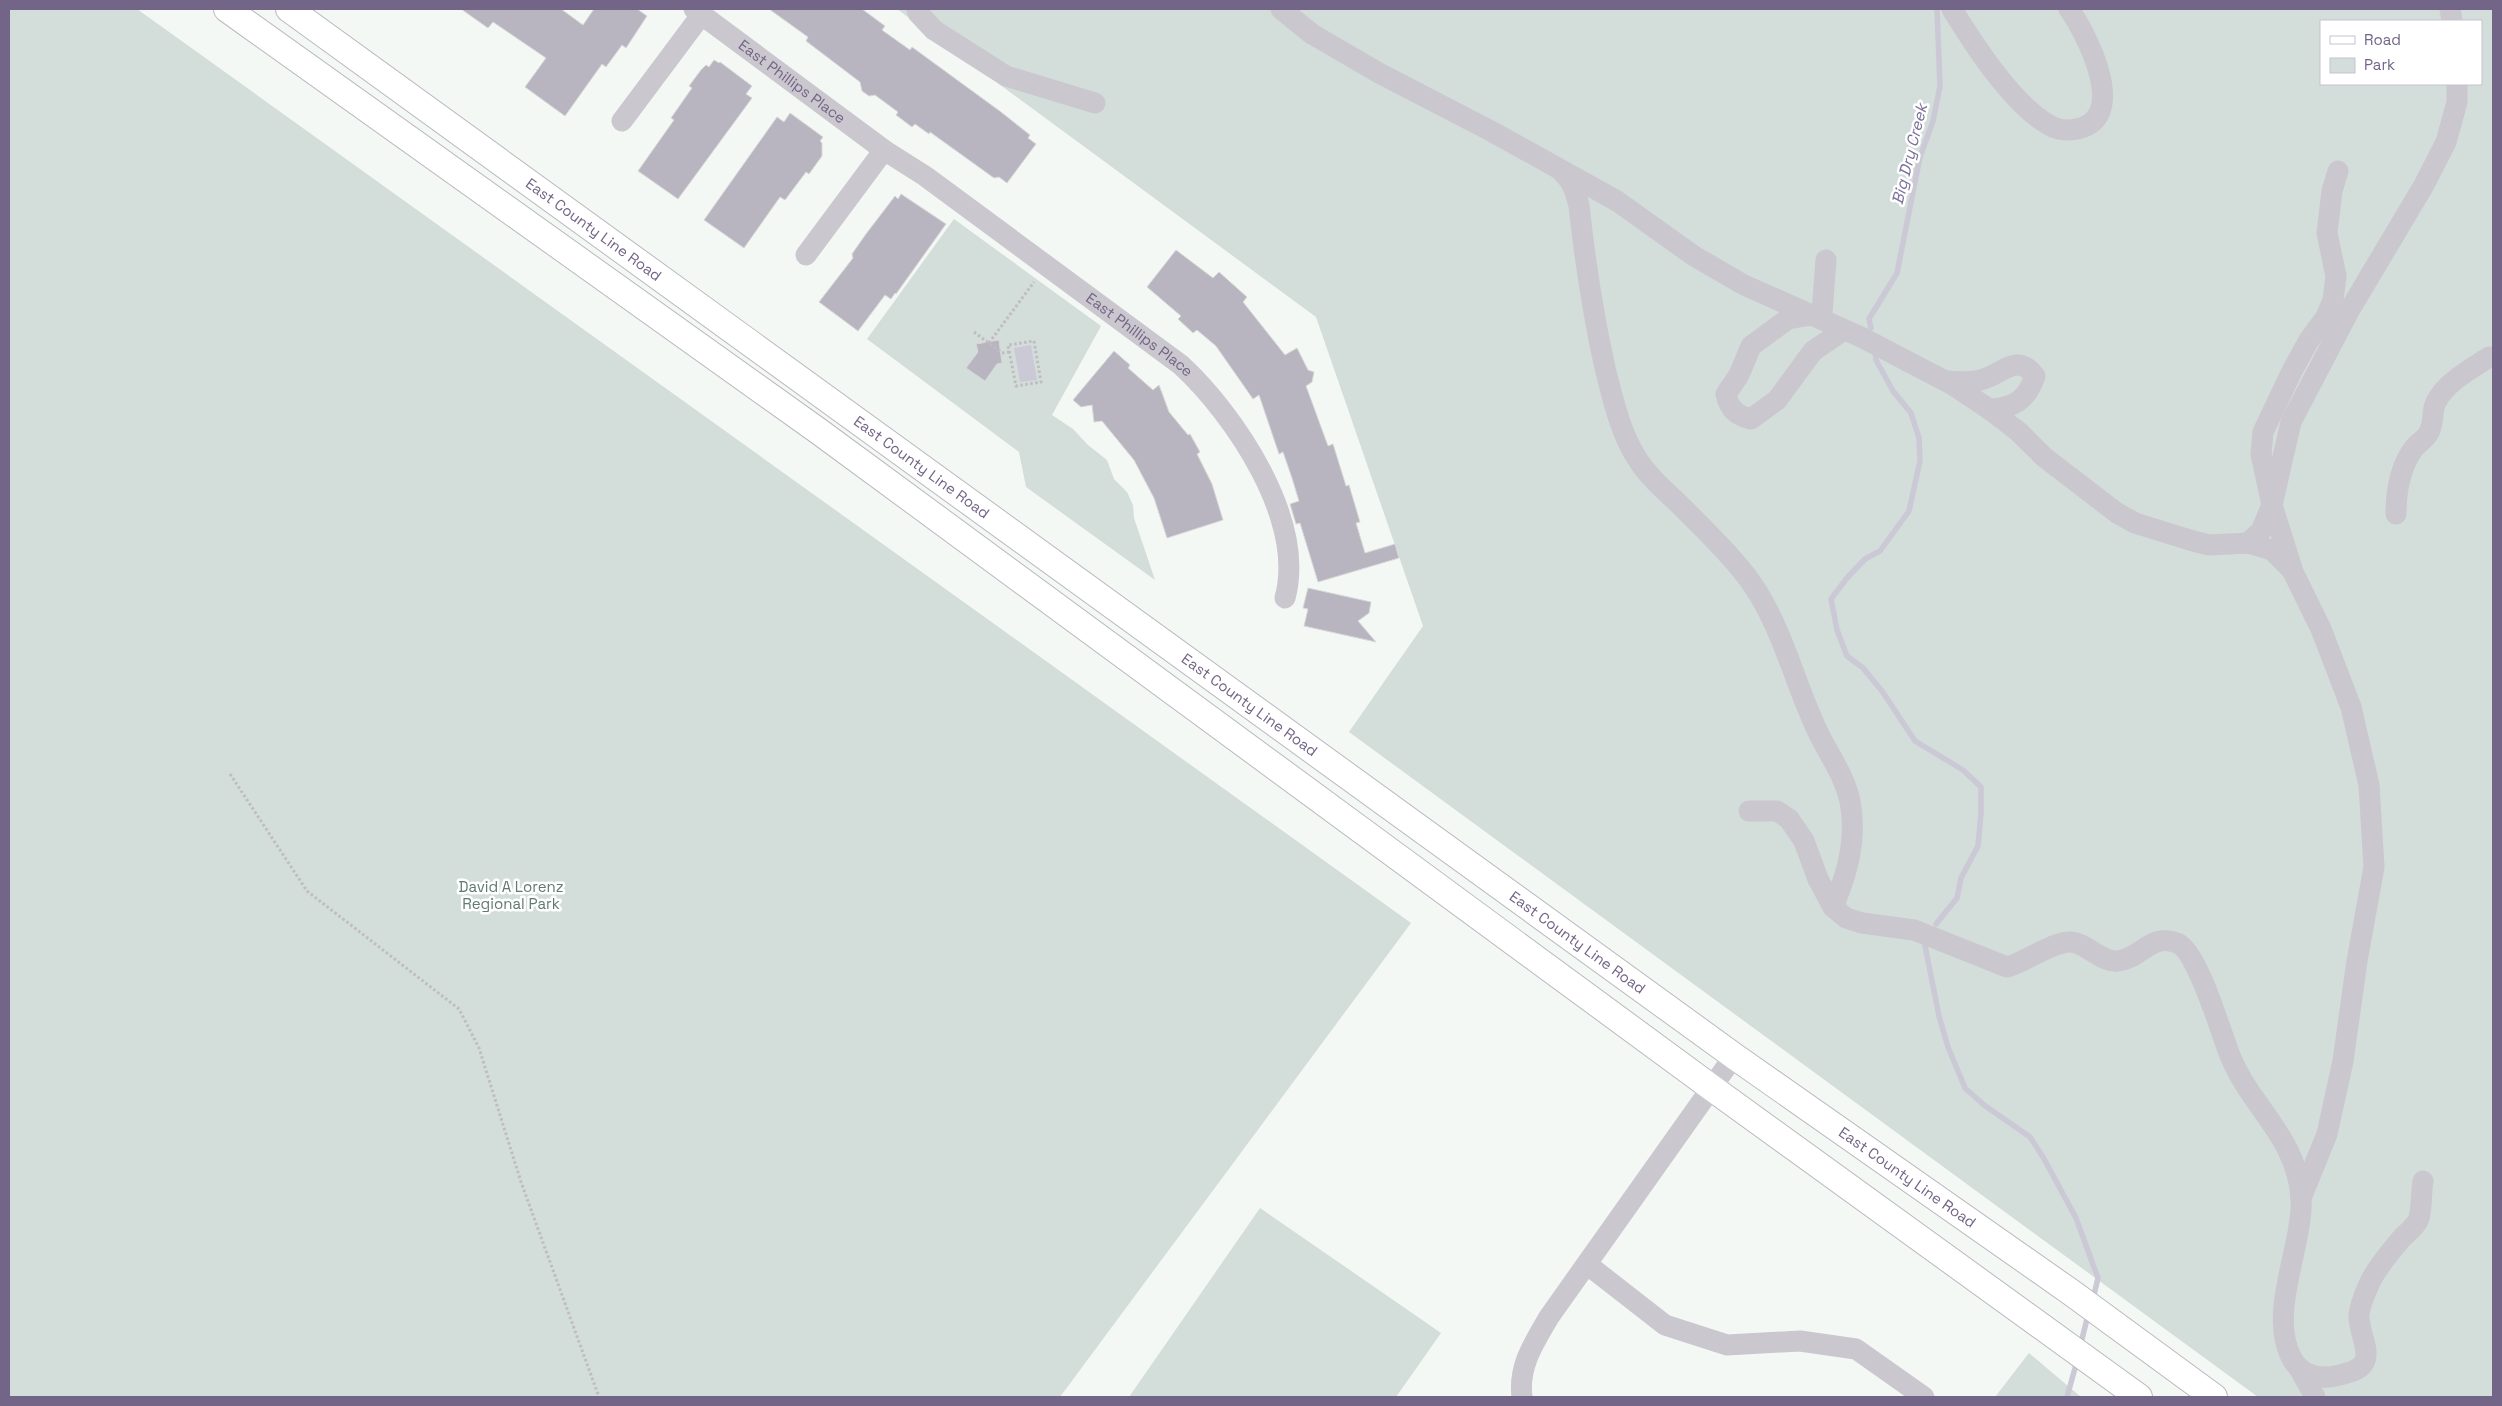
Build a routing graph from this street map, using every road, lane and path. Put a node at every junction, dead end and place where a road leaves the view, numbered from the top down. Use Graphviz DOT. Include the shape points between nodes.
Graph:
graph roads {
  1 [pos="227,9"];
  2 [pos="289,9"];
  3 [pos="917,9"];
  4 [pos="1281,9"];
  5 [pos="2069,9"];
  6 [pos="698,11"];
  7 [pos="1957,16"];
  8 [pos="2458,85"];
  9 [pos="1095,103"];
  10 [pos="622,120"];
  11 [pos="884,150"];
  12 [pos="1557,168"];
  13 [pos="2338,170"];
  14 [pos="1593,188"];
  15 [pos="1579,206"];
  16 [pos="806,255"];
  17 [pos="1826,260"];
  18 [pos="1046,265"];
  19 [pos="1815,315"];
  20 [pos="1844,330"];
  21 [pos="974,332"];
  22 [pos="989,343"];
  23 [pos="1010,352"];
  24 [pos="2493,358"];
  25 [pos="1945,381"];
  26 [pos="1990,409"];
  27 [pos="2272,505"];
  28 [pos="2396,514"];
  29 [pos="2248,543"];
  30 [pos="2293,572"];
  31 [pos="1285,598"];
  32 [pos="230,774"];
  33 [pos="1749,811"];
  34 [pos="1833,907"];
  35 [pos="1734,1056"];
  36 [pos="1712,1088"];
  37 [pos="2423,1181"];
  38 [pos="2301,1198"];
  39 [pos="1588,1265"];
  40 [pos="2299,1368"];
  41 [pos="599,1397"];
  42 [pos="1522,1397"];
  43 [pos="1924,1397"];
  44 [pos="2139,1397"];
  45 [pos="2214,1397"];
  46 [pos="2315,1397"];
  1 -- 36 [label="main road, East County Line Road" via="817,430"];
  2 -- 35 [label="main road, East County Line Road"];
  3 -- 9 [label="street" via="934,30 1006,76"];
  4 -- 12 [label="street" via="1320,39"];
  5 -- 7 [label="street" via="2098,64 2102,88 2101,110 2090,126 2070,132 2049,125 2028,108 1989,64"];
  6 -- 10 [label="street, East Phillips Place"];
  6 -- 11 [label="street, East Phillips Place"];
  8 -- 27 [label="street" via="2457,102 2446,142 2349,311 2291,422"];
  11 -- 16 [label="street"];
  11 -- 18 [label="street, East Phillips Place"];
  12 -- 14 [label="street"];
  12 -- 15 [label="street" via="1568,178"];
  13 -- 27 [label="street" via="2327,233 2336,276 2333,300 2283,388 2263,432 2261,454"];
  14 -- 15 [label="street" via="1582,196"];
  14 -- 19 [label="street" via="1694,256 1799,311"];
  15 -- 34 [label="street" via="1589,294 1611,391 1624,432 1643,467 1715,540 1764,600 1818,732 1842,774 1850,801 1852,849"];
  17 -- 19 [label="street" via="1822,313"];
  18 -- 22 [label="path"];
  18 -- 31 [label="street, East Phillips Place" via="1181,364 1222,407 1242,435 1277,508 1288,553"];
  19 -- 20 [label="street"];
  19 -- 20 [label="street" via="1788,319 1751,346 1739,375 1726,394 1728,405 1739,416 1751,419 1766,410 1788,387 1813,351"];
  20 -- 25 [label="street"];
  21 -- 22 [label="path"];
  22 -- 23 [label="path" via="1002,354"];
  23 -- 23 [label="path" via="1008,345 1034,341 1041,382 1016,386"];
  24 -- 28 [label="street" via="2489,357 2445,390 2435,403 2434,422 2413,449 2400,476"];
  25 -- 26 [label="street"];
  25 -- 26 [label="street" via="1967,383 1983,380 2012,365 2022,365 2030,370 2035,376 2027,394 2007,408"];
  26 -- 29 [label="street" via="2092,496 2135,523 2209,545"];
  27 -- 29 [label="street" via="2261,531"];
  27 -- 30 [label="street"];
  29 -- 30 [label="street" via="2272,550"];
  30 -- 38 [label="street" via="2321,629 2351,706 2369,785 2374,867 2343,1061 2327,1134"];
  32 -- 41 [label="path" via="307,891 459,1009 479,1048 521,1182"];
  33 -- 34 [label="street" via="1777,811 1789,819 1804,841"];
  34 -- 38 [label="street" via="1846,918 1862,924 1914,930 2007,967 2072,942 2115,962 2127,959 2153,942 2166,940 2177,943 2187,950 2198,970 2243,1082 2288,1148"];
  35 -- 36 [label="street"];
  35 -- 45 [label="main road, East County Line Road" via="2072,1293"];
  36 -- 39 [label="street"];
  36 -- 44 [label="main road, East County Line Road"];
  37 -- 40 [label="street" via="2419,1220 2381,1265 2361,1305 2359,1317 2366,1359 2360,1368 2329,1377 2315,1376"];
  38 -- 40 [label="street" via="2283,1324 2285,1343 2291,1359"];
  39 -- 42 [label="street" via="1549,1317 1529,1352 1521,1372"];
  39 -- 43 [label="street" via="1665,1325 1727,1345 1800,1341 1856,1349"];
  40 -- 46 [label="street"];
}
